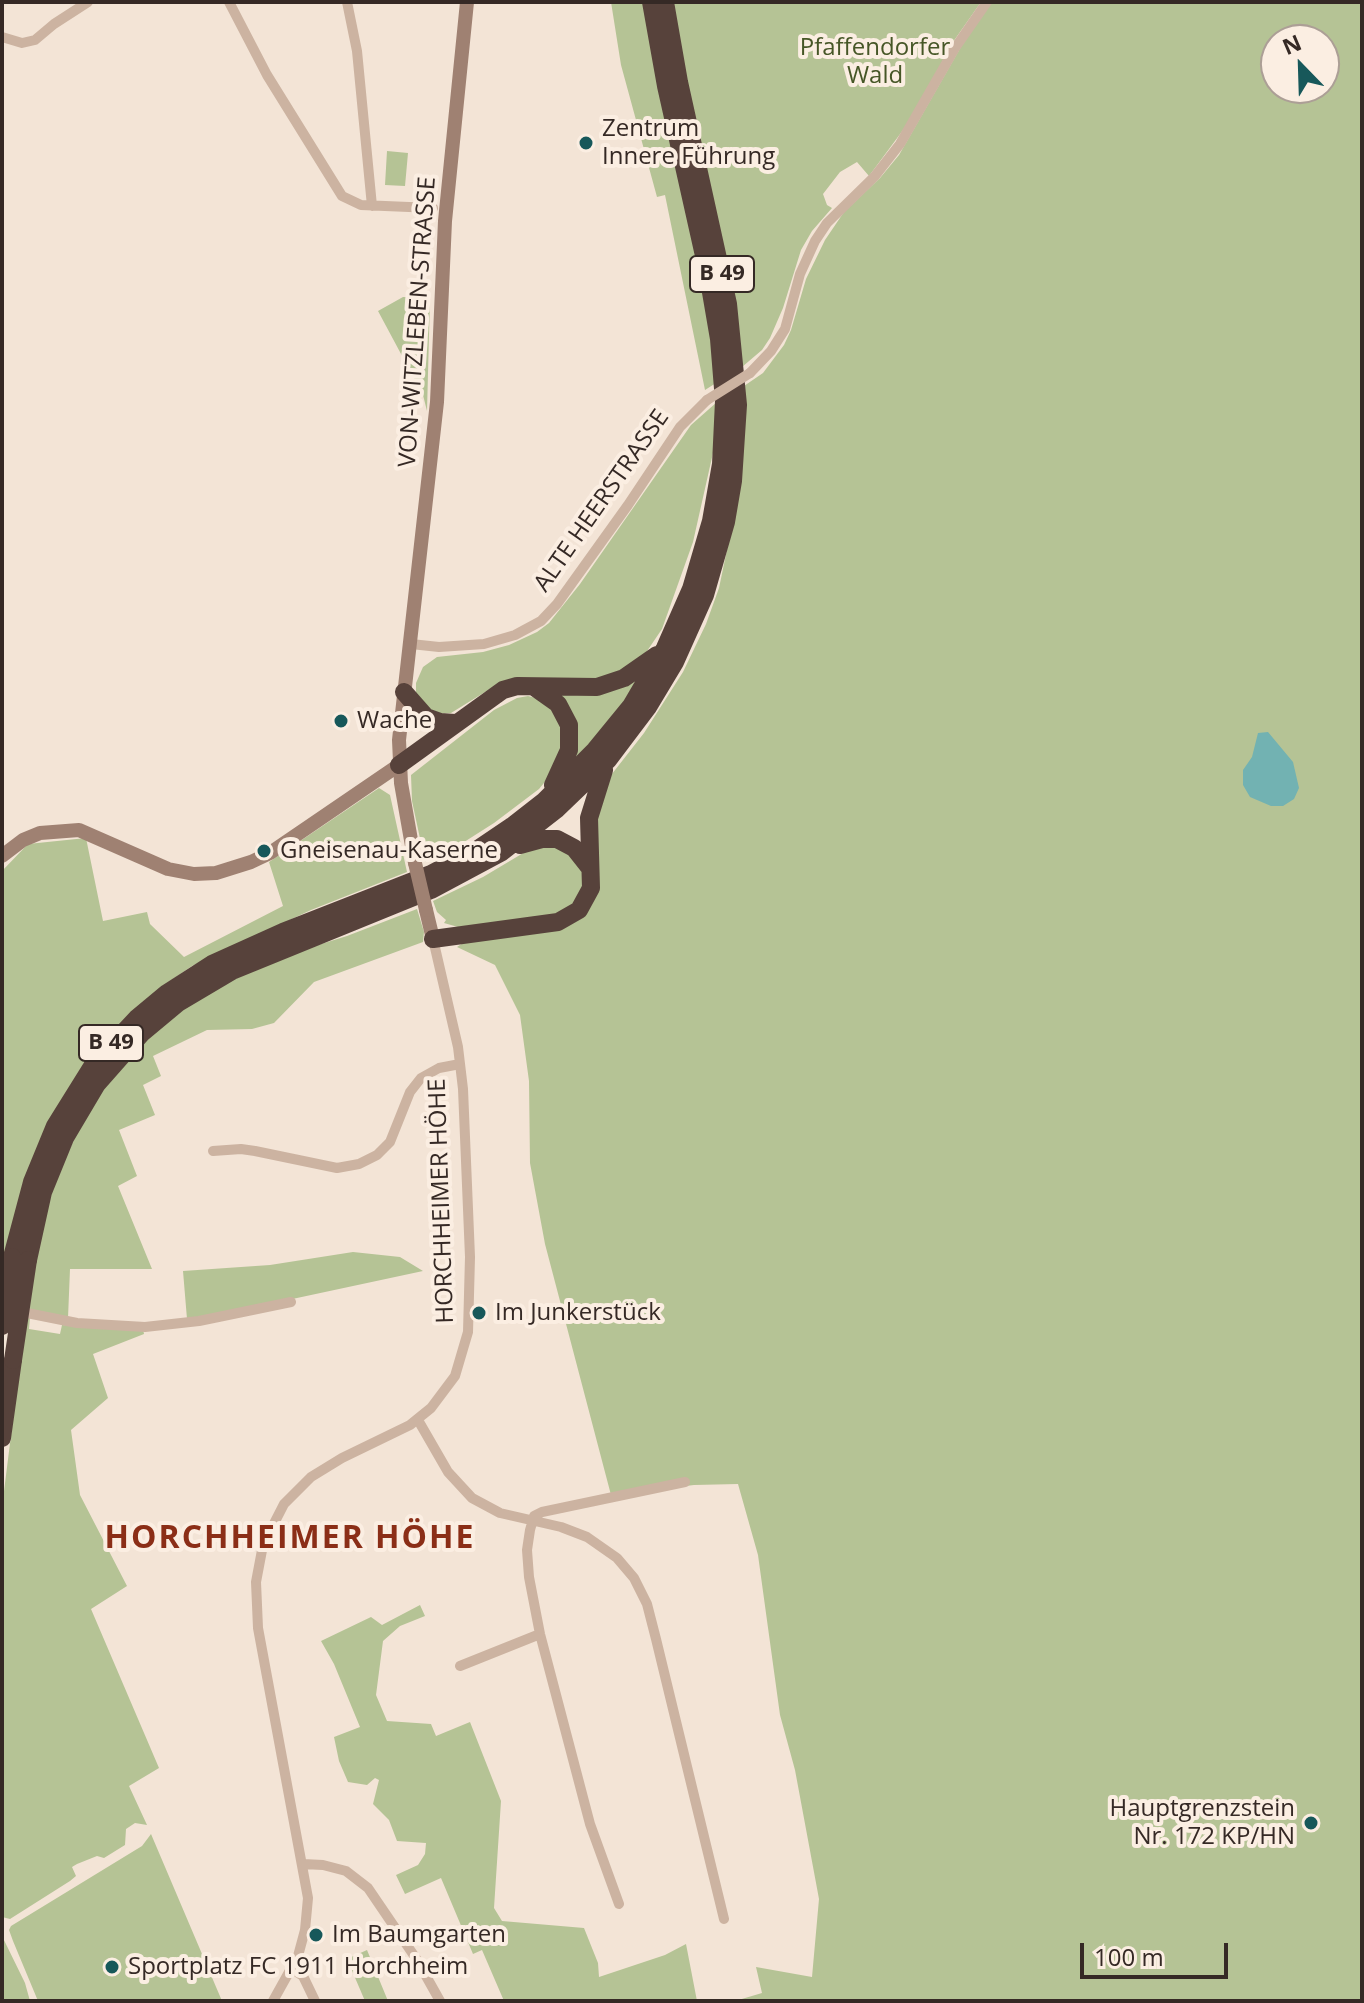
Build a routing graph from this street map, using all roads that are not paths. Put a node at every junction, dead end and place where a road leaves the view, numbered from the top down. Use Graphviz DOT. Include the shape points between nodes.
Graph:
graph roads {
  1 [pos="88,2"];
  2 [pos="229,2"];
  3 [pos="347,2"];
  4 [pos="467,2"];
  5 [pos="651,2"];
  6 [pos="665,2"];
  7 [pos="987,2"];
  8 [pos="2,37"];
  9 [pos="372,206"];
  10 [pos="433,208"];
  11 [pos="411,644"];
  12 [pos="665,648"];
  13 [pos="534,687"];
  14 [pos="404,692"];
  15 [pos="455,723"];
  16 [pos="608,760"];
  17 [pos="399,765"];
  18 [pos="544,801"];
  19 [pos="502,852"];
  20 [pos="2,856"];
  21 [pos="590,868"];
  22 [pos="433,939"];
  23 [pos="460,1064"];
  24 [pos="213,1151"];
  25 [pos="20,1258"];
  26 [pos="291,1302"];
  27 [pos="27,1313"];
  28 [pos="2,1326"];
  29 [pos="418,1420"];
  30 [pos="2,1438"];
  31 [pos="685,1482"];
  32 [pos="532,1521"];
  33 [pos="540,1634"];
  34 [pos="460,1666"];
  35 [pos="303,1864"];
  36 [pos="619,1904"];
  37 [pos="724,1919"];
  38 [pos="292,1969"];
  39 [pos="273,2001"];
  40 [pos="315,2001"];
  41 [pos="440,2001"];
  1 -- 8 [label="street" via="35,40 22,43"];
  2 -- 9 [label="street" via="332,185 347,200"];
  3 -- 9 [label="street"];
  4 -- 11 [label="street, VON-WITZLEBEN-STRASSE" via="445,221 437,402"];
  5 -- 12 [label="highway, B 49" via="712,295 724,401 711,521 691,589"];
  6 -- 16 [label="highway, B 49" via="728,304 737,376 737,442 726,522 699,610 663,684"];
  7 -- 11 [label="street, ALTE HEERSTRASSE, bridge" via="900,144 815,241 785,329 771,351 680,427 557,604 541,621 484,644"];
  9 -- 10 [label="street"];
  11 -- 14 [label="street"];
  12 -- 13 [label="highway" via="606,685"];
  12 -- 18 [label="highway, B 49" via="607,736"];
  13 -- 15 [label="highway" via="503,690"];
  13 -- 18 [label="highway" via="558,704 571,733 564,765"];
  14 -- 15 [label="highway" via="426,717"];
  14 -- 17 [label="street"];
  15 -- 17 [label="highway"];
  16 -- 19 [label="highway, B 49"];
  16 -- 21 [label="highway" via="589,818"];
  17 -- 20 [label="street" via="270,853 216,873 168,869 79,830 40,833"];
  17 -- 22 [label="street, HORCHHEIMER HÖHE, bridge"];
  18 -- 25 [label="highway, B 49" via="444,868 230,955 152,1005 104,1051 60,1116 37,1165"];
  19 -- 21 [label="highway" via="552,838 574,848"];
  19 -- 25 [label="highway, B 49" via="431,890 232,971 160,1017 110,1068 75,1119"];
  21 -- 22 [label="highway" via="587,899 564,920"];
  22 -- 23 [label="street, HORCHHEIMER HÖHE"];
  23 -- 24 [label="street" via="421,1078 390,1142 359,1164 337,1168 241,1149"];
  23 -- 29 [label="street, HORCHHEIMER HÖHE" via="467,1144 468,1332 447,1388"];
  25 -- 28 [label="highway, B 49, bridge"];
  25 -- 30 [label="highway, B 49, bridge"];
  26 -- 27 [label="street" via="145,1327 77,1323"];
  29 -- 32 [label="street" via="465,1492 494,1511"];
  29 -- 35 [label="street, HORCHHEIMER HÖHE" via="303,1484 279,1512 260,1554 258,1628"];
  31 -- 32 [label="street" via="542,1512"];
  32 -- 33 [label="street" via="528,1566"];
  32 -- 37 [label="street" via="597,1542 624,1565 642,1592"];
  33 -- 34 [label="street"];
  33 -- 36 [label="street" via="590,1824"];
  35 -- 38 [label="street, HORCHHEIMER HÖHE" via="308,1913"];
  35 -- 41 [label="street" via="346,1871 368,1888"];
  38 -- 39 [label="street, HORCHHEIMER HÖHE"];
  38 -- 40 [label="street" via="303,1976"];
}
